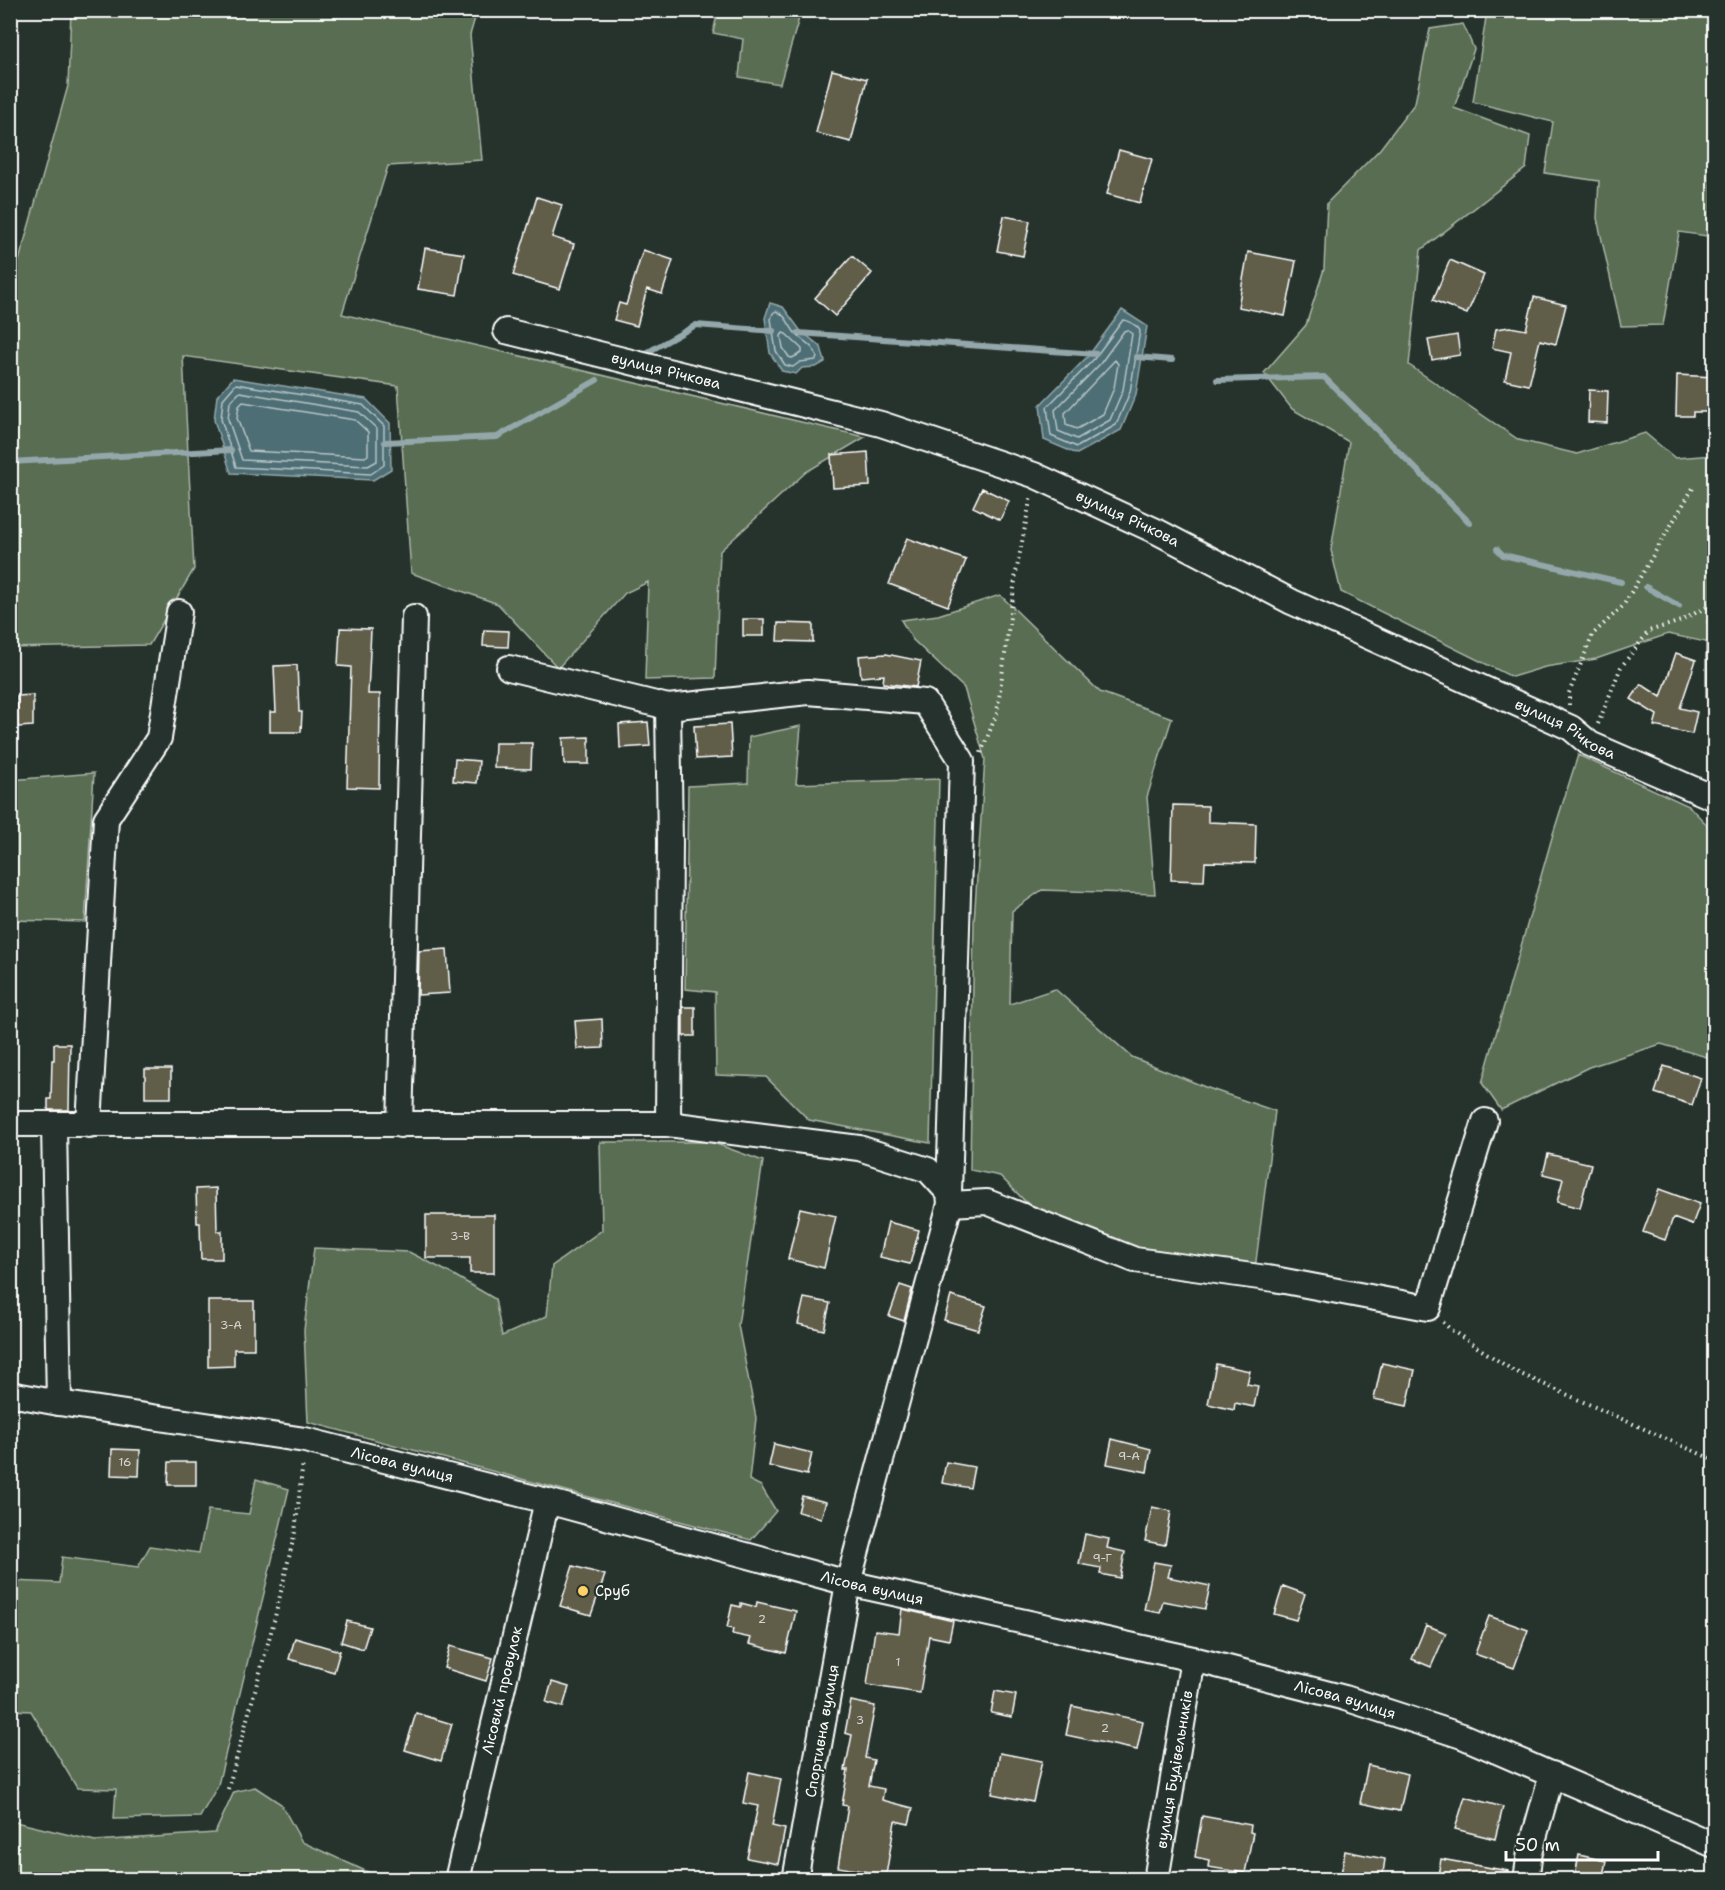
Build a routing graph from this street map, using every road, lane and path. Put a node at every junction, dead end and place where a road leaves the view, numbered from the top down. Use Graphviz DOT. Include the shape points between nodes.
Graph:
graph roads {
  1 [pos="506,331"];
  2 [pos="1034,476"];
  3 [pos="1693,488"];
  4 [pos="1714,600"];
  5 [pos="179,612"];
  6 [pos="414,617"];
  7 [pos="509,668"];
  8 [pos="668,707"];
  9 [pos="1570,728"];
  10 [pos="1590,744"];
  11 [pos="977,763"];
  12 [pos="1714,798"];
  13 [pos="1485,1121"];
  14 [pos="10,1124"];
  15 [pos="668,1124"];
  16 [pos="54,1125"];
  17 [pos="89,1125"];
  18 [pos="400,1125"];
  19 [pos="950,1199"];
  20 [pos="1428,1308"];
  21 [pos="10,1394"];
  22 [pos="58,1403"];
  23 [pos="305,1440"];
  24 [pos="1714,1460"];
  25 [pos="547,1501"];
  26 [pos="848,1583"];
  27 [pos="1193,1659"];
  28 [pos="1552,1774"];
  29 [pos="228,1789"];
  30 [pos="1714,1845"];
  31 [pos="457,1880"];
  32 [pos="795,1880"];
  33 [pos="1156,1880"];
  34 [pos="1526,1880"];
  1 -- 2 [label="street, вулиця Річкова" via="881,424"];
  2 -- 9 [label="street, вулиця Річкова" via="1158,532 1292,602"];
  2 -- 11 [label="path" via="997,713"];
  3 -- 9 [label="path" via="1623,606 1593,634 1569,693"];
  4 -- 10 [label="path" via="1681,621 1649,632 1621,667"];
  5 -- 17 [label="street" via="159,738 106,819"];
  6 -- 18 [label="street"];
  7 -- 8 [label="street"];
  8 -- 15 [label="street"];
  8 -- 19 [label="street, Спортивна вулиця" via="808,692 925,702 962,761"];
  9 -- 10 [label="street, вулиця Річкова"];
  10 -- 12 [label="street, вулиця Річкова"];
  13 -- 20 [label="street"];
  14 -- 16 [label="street"];
  15 -- 18 [label="street"];
  15 -- 19 [label="street" via="859,1148 928,1170"];
  16 -- 17 [label="street"];
  16 -- 22 [label="street"];
  17 -- 18 [label="street"];
  19 -- 20 [label="street" via="987,1202 1135,1260"];
  19 -- 26 [label="street, Спортивна вулиця"];
  20 -- 24 [label="path" via="1451,1330 1514,1371"];
  21 -- 22 [label="street, Лісова вулиця"];
  22 -- 23 [label="street, Лісова вулиця"];
  23 -- 25 [label="street, Лісова вулиця"];
  23 -- 29 [label="path" via="295,1532"];
  25 -- 26 [label="street, Лісова вулиця"];
  25 -- 31 [label="street, Лісовий провулок"];
  26 -- 27 [label="street, Лісова вулиця"];
  26 -- 32 [label="street, Спортивна вулиця"];
  27 -- 28 [label="street, Лісова вулиця" via="1356,1701 1462,1736"];
  27 -- 33 [label="street, вулиця Будівельників"];
  28 -- 30 [label="street, Лісова вулиця"];
  28 -- 34 [label="street"];
}
